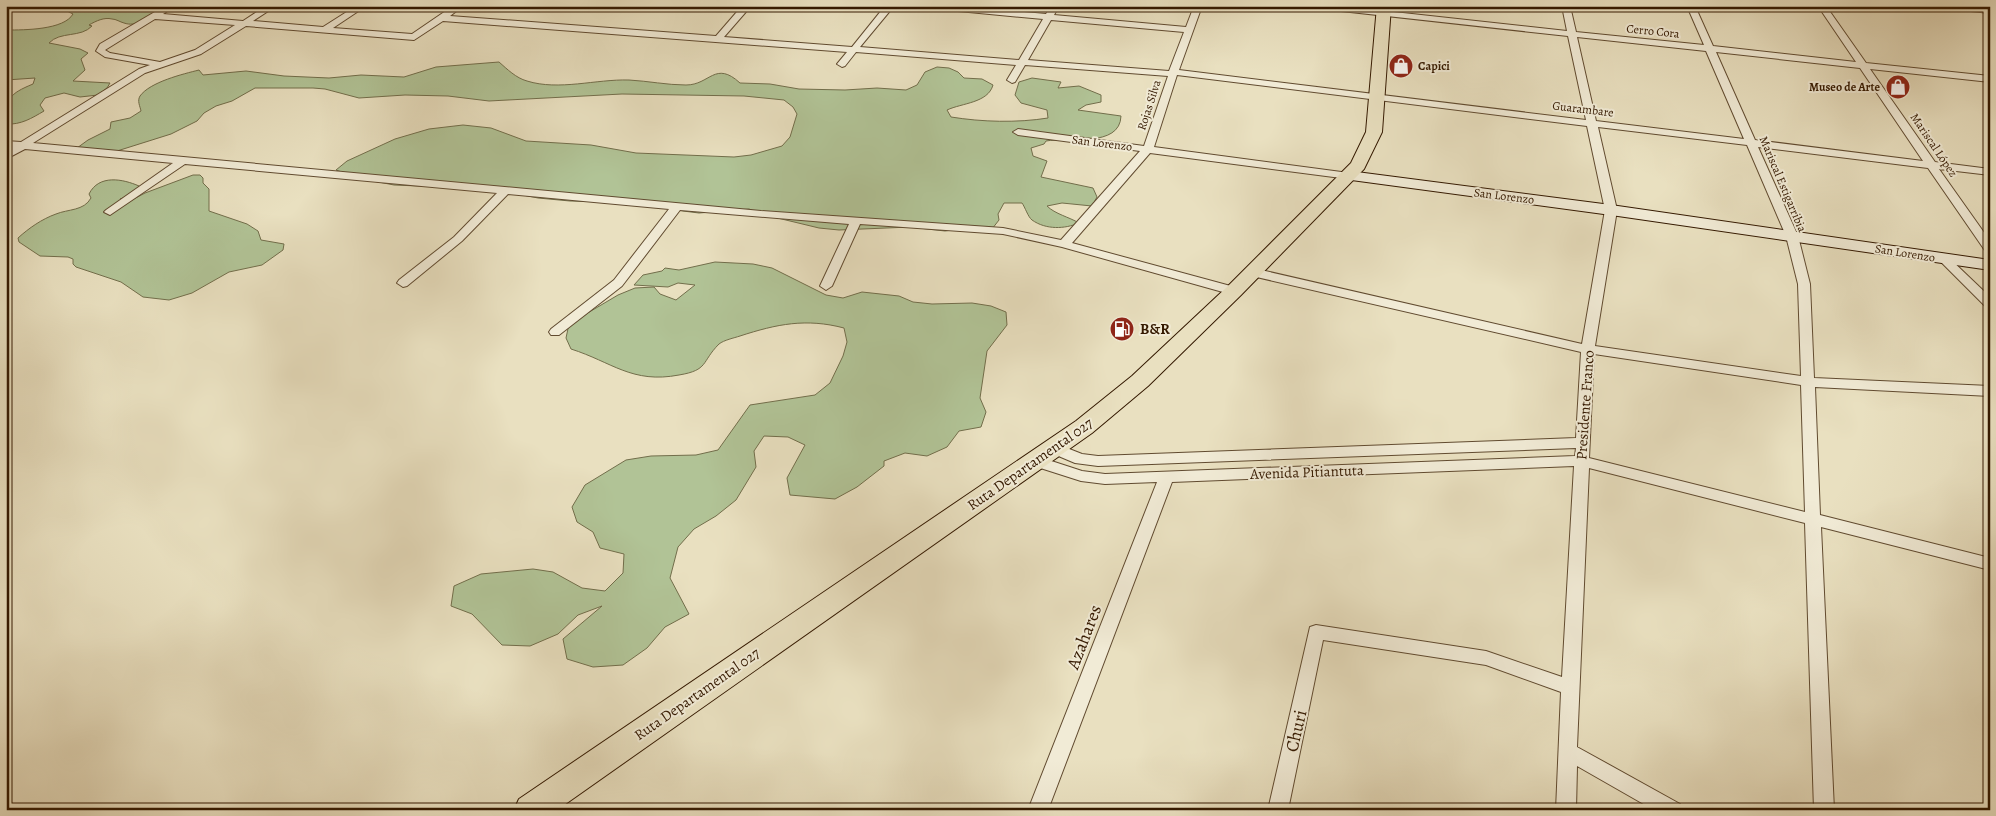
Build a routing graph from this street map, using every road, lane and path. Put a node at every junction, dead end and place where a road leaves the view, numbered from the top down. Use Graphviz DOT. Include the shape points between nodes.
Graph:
graph roads {
  1 [pos="171,6"];
  2 [pos="272,6"];
  3 [pos="362,6"];
  4 [pos="459,6"];
  5 [pos="747,6"];
  6 [pos="890,6"];
  7 [pos="928,6"];
  8 [pos="1055,6"];
  9 [pos="1198,6"];
  10 [pos="1314,6"];
  11 [pos="1566,6"];
  12 [pos="1691,6"];
  13 [pos="1822,6"];
  14 [pos="1942,6"];
  15 [pos="1989,9"];
  16 [pos="1383,10"];
  17 [pos="153,16"];
  18 [pos="1048,17"];
  19 [pos="443,18"];
  20 [pos="243,24"];
  21 [pos="324,30"];
  22 [pos="1189,30"];
  23 [pos="1572,35"];
  24 [pos="718,39"];
  25 [pos="854,49"];
  26 [pos="1711,49"];
  27 [pos="1021,62"];
  28 [pos="158,64"];
  29 [pos="842,64"];
  30 [pos="1864,66"];
  31 [pos="1173,73"];
  32 [pos="1990,79"];
  33 [pos="1012,80"];
  34 [pos="1377,97"];
  35 [pos="1592,123"];
  36 [pos="1018,132"];
  37 [pos="1750,142"];
  38 [pos="6,144"];
  39 [pos="23,145"];
  40 [pos="1148,149"];
  41 [pos="6,156"];
  42 [pos="182,160"];
  43 [pos="1932,165"];
  44 [pos="1990,172"];
  45 [pos="1349,176"];
  46 [pos="506,190"];
  47 [pos="677,206"];
  48 [pos="1611,210"];
  49 [pos="110,212"];
  50 [pos="856,221"];
  51 [pos="1792,236"];
  52 [pos="1064,244"];
  53 [pos="1990,250"];
  54 [pos="1943,258"];
  55 [pos="1990,265"];
  56 [pos="1252,272"];
  57 [pos="403,282"];
  58 [pos="826,286"];
  59 [pos="1234,291"];
  60 [pos="1990,304"];
  61 [pos="555,332"];
  62 [pos="1588,348"];
  63 [pos="1808,382"];
  64 [pos="1990,391"];
  65 [pos="1582,443"];
  66 [pos="1045,454"];
  67 [pos="1581,461"];
  68 [pos="1166,478"];
  69 [pos="1813,520"];
  70 [pos="1990,564"];
  71 [pos="1570,687"];
  72 [pos="1569,752"];
  73 [pos="548,805"];
  74 [pos="1038,810"];
  75 [pos="1278,810"];
  76 [pos="1566,810"];
  77 [pos="1673,810"];
  78 [pos="1824,810"];
  1 -- 17 [label="street"];
  2 -- 20 [label="street"];
  3 -- 21 [label="street"];
  4 -- 19 [label="street"];
  5 -- 24 [label="street"];
  6 -- 25 [label="street"];
  7 -- 18 [label="street"];
  8 -- 18 [label="street"];
  9 -- 22 [label="street, Rojas Silva"];
  10 -- 16 [label="street, Cerro Cora"];
  11 -- 23 [label="street, Presidente Franco"];
  12 -- 26 [label="street, Mariscal Estigarribia"];
  13 -- 30 [label="street, Mariscal López"];
  14 -- 15 [label="street"];
  16 -- 23 [label="street, Cerro Cora"];
  16 -- 34 [label="main road, Ruta Departamental 027"];
  17 -- 20 [label="street"];
  17 -- 28 [label="street" via="103,46 100,51"];
  18 -- 22 [label="street"];
  18 -- 27 [label="street"];
  19 -- 21 [label="street" via="414,37"];
  19 -- 24 [label="street, Guarambare"];
  20 -- 21 [label="street"];
  20 -- 28 [label="street" via="198,52"];
  22 -- 31 [label="street, Rojas Silva"];
  23 -- 26 [label="street, Cerro Cora"];
  23 -- 35 [label="street, Presidente Franco"];
  24 -- 25 [label="street, Guarambare"];
  25 -- 27 [label="street, Guarambare"];
  25 -- 29 [label="street"];
  26 -- 30 [label="street, Cerro Cora"];
  26 -- 37 [label="street, Mariscal Estigarribia"];
  27 -- 31 [label="street, Guarambare"];
  27 -- 33 [label="street"];
  28 -- 39 [label="street"];
  30 -- 32 [label="street, Cerro Cora"];
  30 -- 43 [label="street, Mariscal López"];
  31 -- 34 [label="street, Guarambare"];
  31 -- 40 [label="street, Rojas Silva"];
  34 -- 35 [label="street, Guarambare"];
  34 -- 45 [label="main road, Ruta Departamental 027" via="1374,132 1367,150"];
  35 -- 37 [label="street, Guarambare"];
  35 -- 48 [label="street, Presidente Franco"];
  36 -- 40 [label="street, San Lorenzo"];
  37 -- 43 [label="street, Guarambare"];
  37 -- 51 [label="street, Mariscal Estigarribia"];
  38 -- 39 [label="street"];
  39 -- 41 [label="street"];
  39 -- 42 [label="street"];
  40 -- 45 [label="street, San Lorenzo"];
  40 -- 52 [label="street, Rojas Silva"];
  42 -- 46 [label="street"];
  42 -- 49 [label="street"];
  43 -- 44 [label="street, Guarambare"];
  43 -- 53 [label="street, Mariscal López"];
  45 -- 48 [label="street, San Lorenzo"];
  45 -- 56 [label="main road, Ruta Departamental 027"];
  46 -- 47 [label="street"];
  46 -- 57 [label="street" via="458,238"];
  47 -- 50 [label="street"];
  47 -- 61 [label="street" via="618,282"];
  48 -- 51 [label="street, San Lorenzo"];
  48 -- 62 [label="street, Presidente Franco"];
  50 -- 52 [label="street" via="1003,231"];
  50 -- 58 [label="street"];
  51 -- 54 [label="street, San Lorenzo"];
  51 -- 63 [label="street, Mariscal Estigarribia" via="1804,284"];
  52 -- 59 [label="street"];
  54 -- 55 [label="street, San Lorenzo"];
  54 -- 60 [label="street"];
  56 -- 59 [label="main road, Ruta Departamental 027"];
  56 -- 62 [label="street"];
  59 -- 66 [label="main road, Ruta Departamental 027" via="1140,381"];
  62 -- 63 [label="street"];
  62 -- 65 [label="street, Presidente Franco"];
  63 -- 64 [label="street"];
  63 -- 69 [label="street, Mariscal Estigarribia"];
  65 -- 66 [label="street, Avenida Pitiantuta" via="1098,461"];
  65 -- 67 [label="street, Presidente Franco"];
  66 -- 68 [label="street, Avenida Pitiantuta" via="1081,476"];
  66 -- 73 [label="main road, Ruta Departamental 027"];
  67 -- 68 [label="street, Avenida Pitiantuta"];
  67 -- 69 [label="street, Avenida Pitiantuta"];
  67 -- 71 [label="street, Presidente Franco"];
  68 -- 74 [label="street, Azahares"];
  69 -- 70 [label="street, Avenida Pitiantuta"];
  69 -- 78 [label="street, Mariscal Estigarribia"];
  71 -- 72 [label="street, Presidente Franco"];
  71 -- 75 [label="street, Churi" via="1486,658 1316,632"];
  72 -- 76 [label="street, Presidente Franco"];
  72 -- 77 [label="street"];
}
